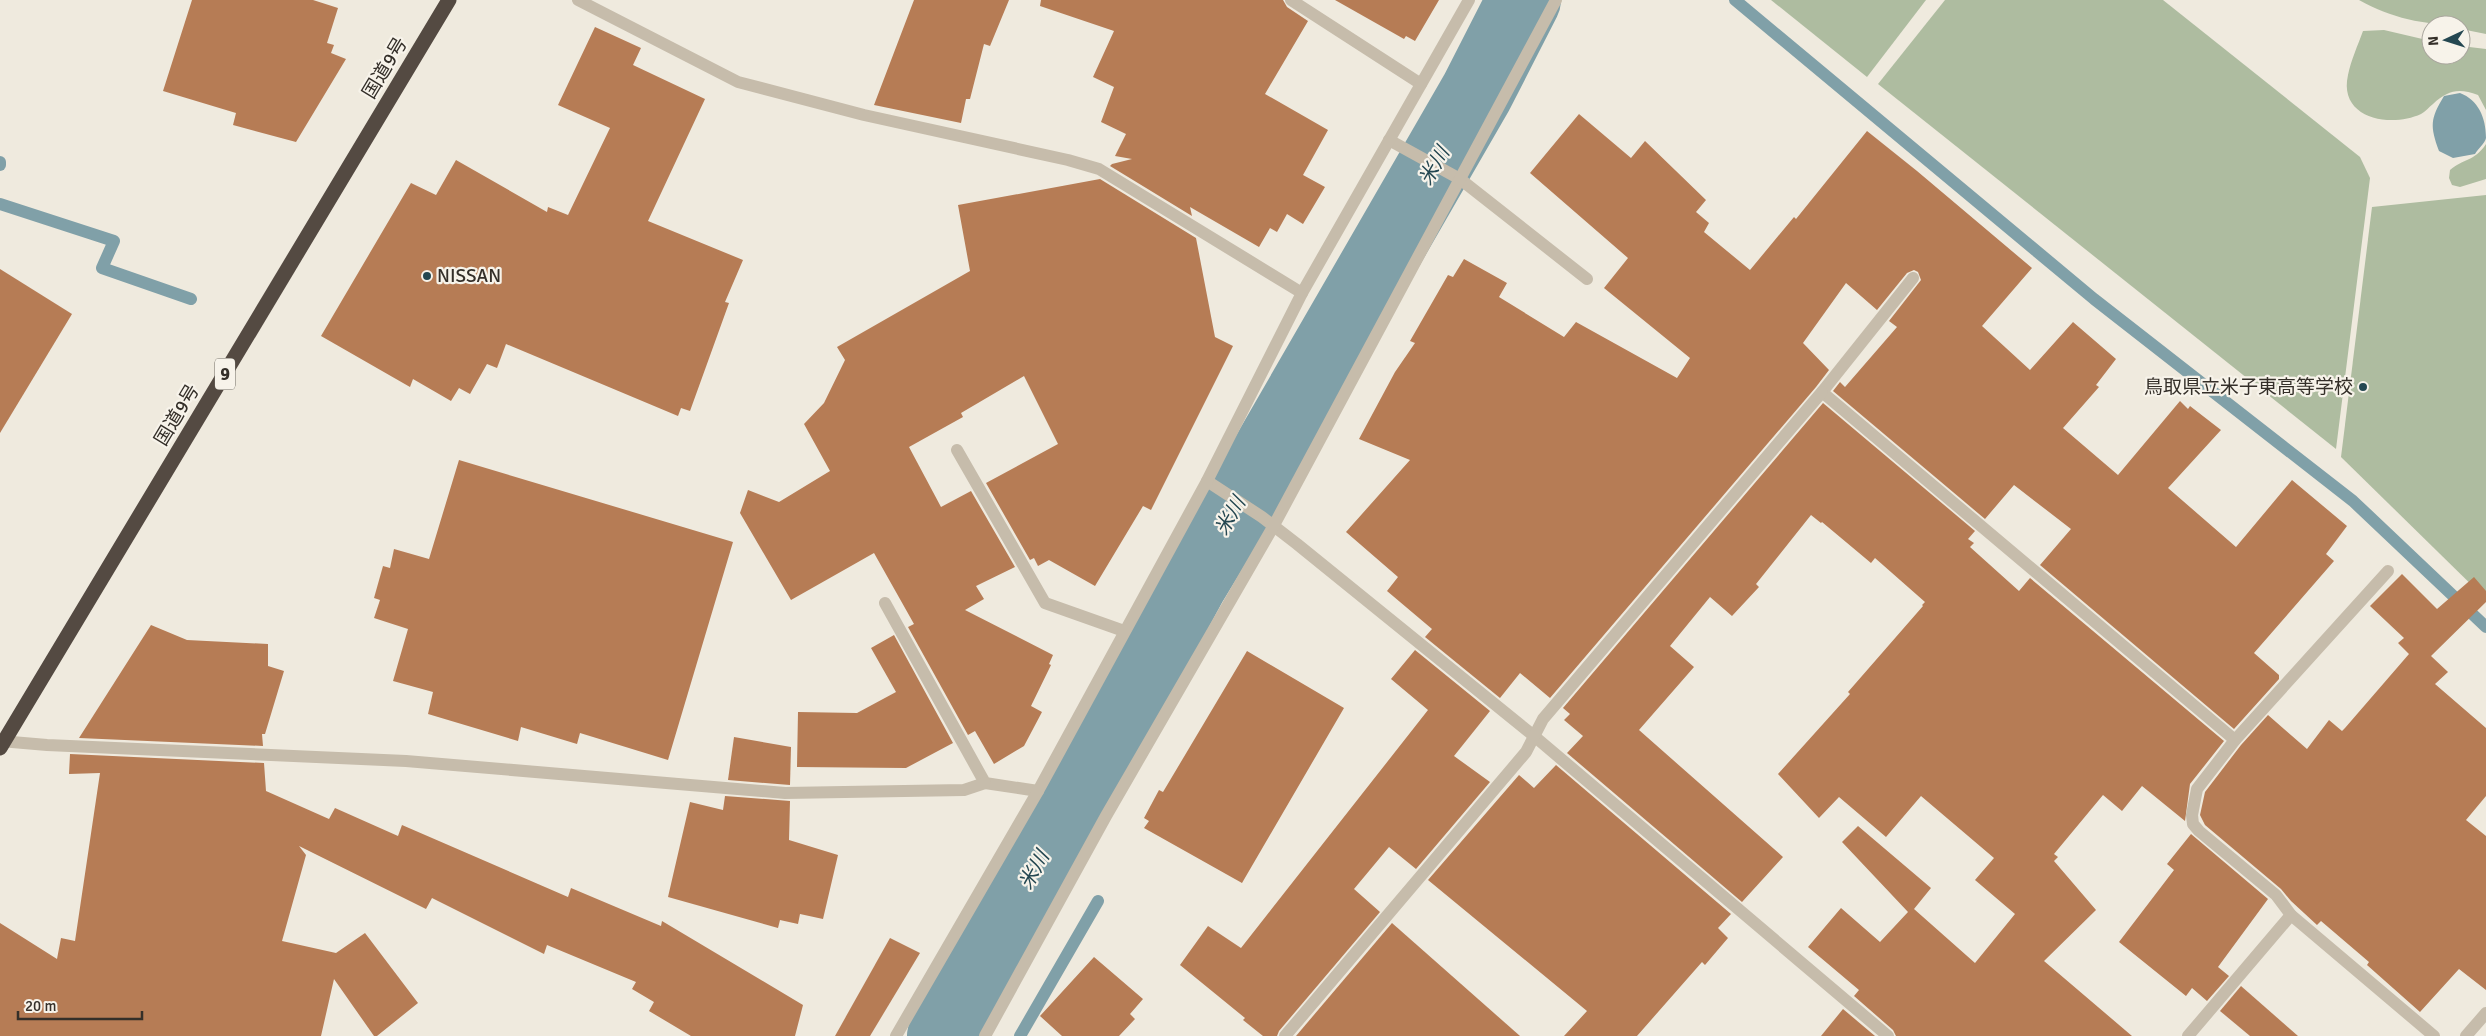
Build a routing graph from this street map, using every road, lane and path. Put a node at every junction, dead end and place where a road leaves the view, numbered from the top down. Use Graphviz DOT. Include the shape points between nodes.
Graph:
graph roads {
  1 [pos="449,0"];
  2 [pos="578,0"];
  3 [pos="1291,0"];
  4 [pos="1469,0"];
  5 [pos="1556,0"];
  6 [pos="1421,84"];
  7 [pos="1389,140"];
  8 [pos="1460,179"];
  9 [pos="1913,278"];
  10 [pos="1587,279"];
  11 [pos="1302,293"];
  12 [pos="1822,392"];
  13 [pos="957,450"];
  14 [pos="1207,481"];
  15 [pos="1273,527"];
  16 [pos="2388,571"];
  17 [pos="886,603"];
  18 [pos="1124,630"];
  19 [pos="1534,736"];
  20 [pos="2235,740"];
  21 [pos="1,743"];
  22 [pos="985,783"];
  23 [pos="1038,791"];
  24 [pos="2291,915"];
  25 [pos="2486,1013"];
  26 [pos="896,1036"];
  27 [pos="985,1036"];
  28 [pos="1285,1036"];
  29 [pos="1888,1036"];
  30 [pos="2188,1036"];
  31 [pos="2434,1036"];
  32 [pos="2466,1036"];
  1 -- 21 [label="highway, 国道9号 / 9"];
  2 -- 11 [label="street" via="738,82 1098,169"];
  3 -- 6 [label="street"];
  4 -- 6 [label="street"];
  5 -- 8 [label="street"];
  6 -- 7 [label="street"];
  7 -- 8 [label="street"];
  7 -- 11 [label="street"];
  8 -- 10 [label="street"];
  8 -- 15 [label="street"];
  9 -- 12 [label="street"];
  11 -- 14 [label="street"];
  12 -- 19 [label="street" via="1543,719"];
  12 -- 20 [label="street"];
  13 -- 18 [label="street" via="1045,603"];
  14 -- 15 [label="street"];
  14 -- 18 [label="street"];
  15 -- 19 [label="street"];
  15 -- 27 [label="street" via="1106,816"];
  16 -- 20 [label="street"];
  17 -- 22 [label="street"];
  18 -- 23 [label="street"];
  19 -- 28 [label="street" via="1526,752"];
  19 -- 29 [label="street"];
  20 -- 24 [label="street" via="2197,789 2192,815 2194,824 2276,896"];
  21 -- 22 [label="street" via="406,761 785,793 964,790"];
  22 -- 23 [label="street"];
  23 -- 26 [label="street"];
  24 -- 30 [label="street"];
  24 -- 31 [label="street"];
  25 -- 32 [label="street"];
}
